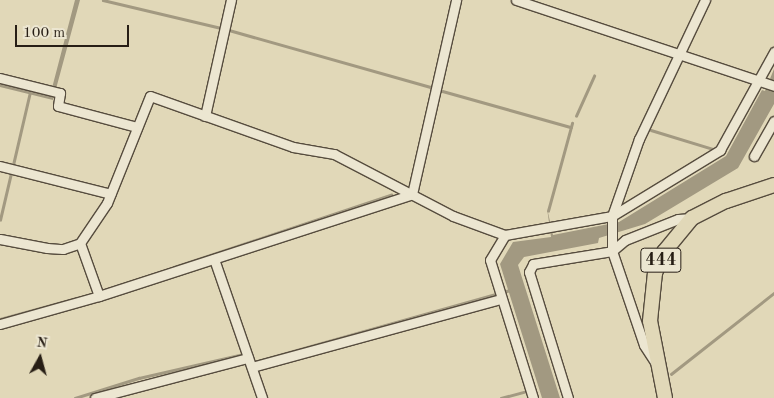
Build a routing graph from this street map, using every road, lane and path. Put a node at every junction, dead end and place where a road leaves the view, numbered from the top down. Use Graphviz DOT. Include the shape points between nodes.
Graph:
graph roads {
  1 [pos="231,0"];
  2 [pos="456,0"];
  3 [pos="516,0"];
  4 [pos="705,0"];
  5 [pos="774,52"];
  6 [pos="680,54"];
  7 [pos="0,78"];
  8 [pos="761,82"];
  9 [pos="774,86"];
  10 [pos="205,116"];
  11 [pos="774,121"];
  12 [pos="137,127"];
  13 [pos="754,156"];
  14 [pos="0,166"];
  15 [pos="774,185"];
  16 [pos="111,194"];
  17 [pos="412,194"];
  18 [pos="612,216"];
  19 [pos="692,218"];
  20 [pos="505,235"];
  21 [pos="0,239"];
  22 [pos="80,243"];
  23 [pos="611,247"];
  24 [pos="214,260"];
  25 [pos="500,295"];
  26 [pos="99,296"];
  27 [pos="0,324"];
  28 [pos="248,358"];
  29 [pos="657,366"];
  30 [pos="252,367"];
  31 [pos="95,398"];
  32 [pos="262,398"];
  33 [pos="534,398"];
  34 [pos="568,398"];
  35 [pos="665,398"];
  1 -- 10 [label="street"];
  2 -- 17 [label="street"];
  3 -- 6 [label="street"];
  4 -- 6 [label="street"];
  5 -- 8 [label="street"];
  6 -- 8 [label="street"];
  6 -- 18 [label="street" via="639,139"];
  7 -- 12 [label="street" via="60,93 58,106"];
  8 -- 9 [label="street"];
  8 -- 18 [label="street" via="720,150"];
  10 -- 12 [label="street" via="150,96"];
  10 -- 17 [label="street" via="293,147 334,154"];
  11 -- 13 [label="street"];
  12 -- 16 [label="street"];
  14 -- 16 [label="street"];
  15 -- 19 [label="highway, 444" via="726,201"];
  16 -- 22 [label="street"];
  17 -- 20 [label="street" via="453,216"];
  17 -- 24 [label="street"];
  18 -- 20 [label="street"];
  18 -- 23 [label="street"];
  19 -- 23 [label="street" via="678,219"];
  19 -- 29 [label="highway, 444" via="664,252 655,274 650,321"];
  20 -- 25 [label="street" via="490,260"];
  21 -- 22 [label="street" via="47,248"];
  22 -- 26 [label="street"];
  23 -- 29 [label="street" via="644,345"];
  23 -- 34 [label="street" via="543,258 533,264 529,272"];
  24 -- 26 [label="street"];
  24 -- 28 [label="street"];
  25 -- 30 [label="street"];
  25 -- 33 [label="street"];
  26 -- 27 [label="street"];
  28 -- 30 [label="street"];
  28 -- 31 [label="street"];
  29 -- 35 [label="highway, 444"];
  30 -- 32 [label="street"];
}
